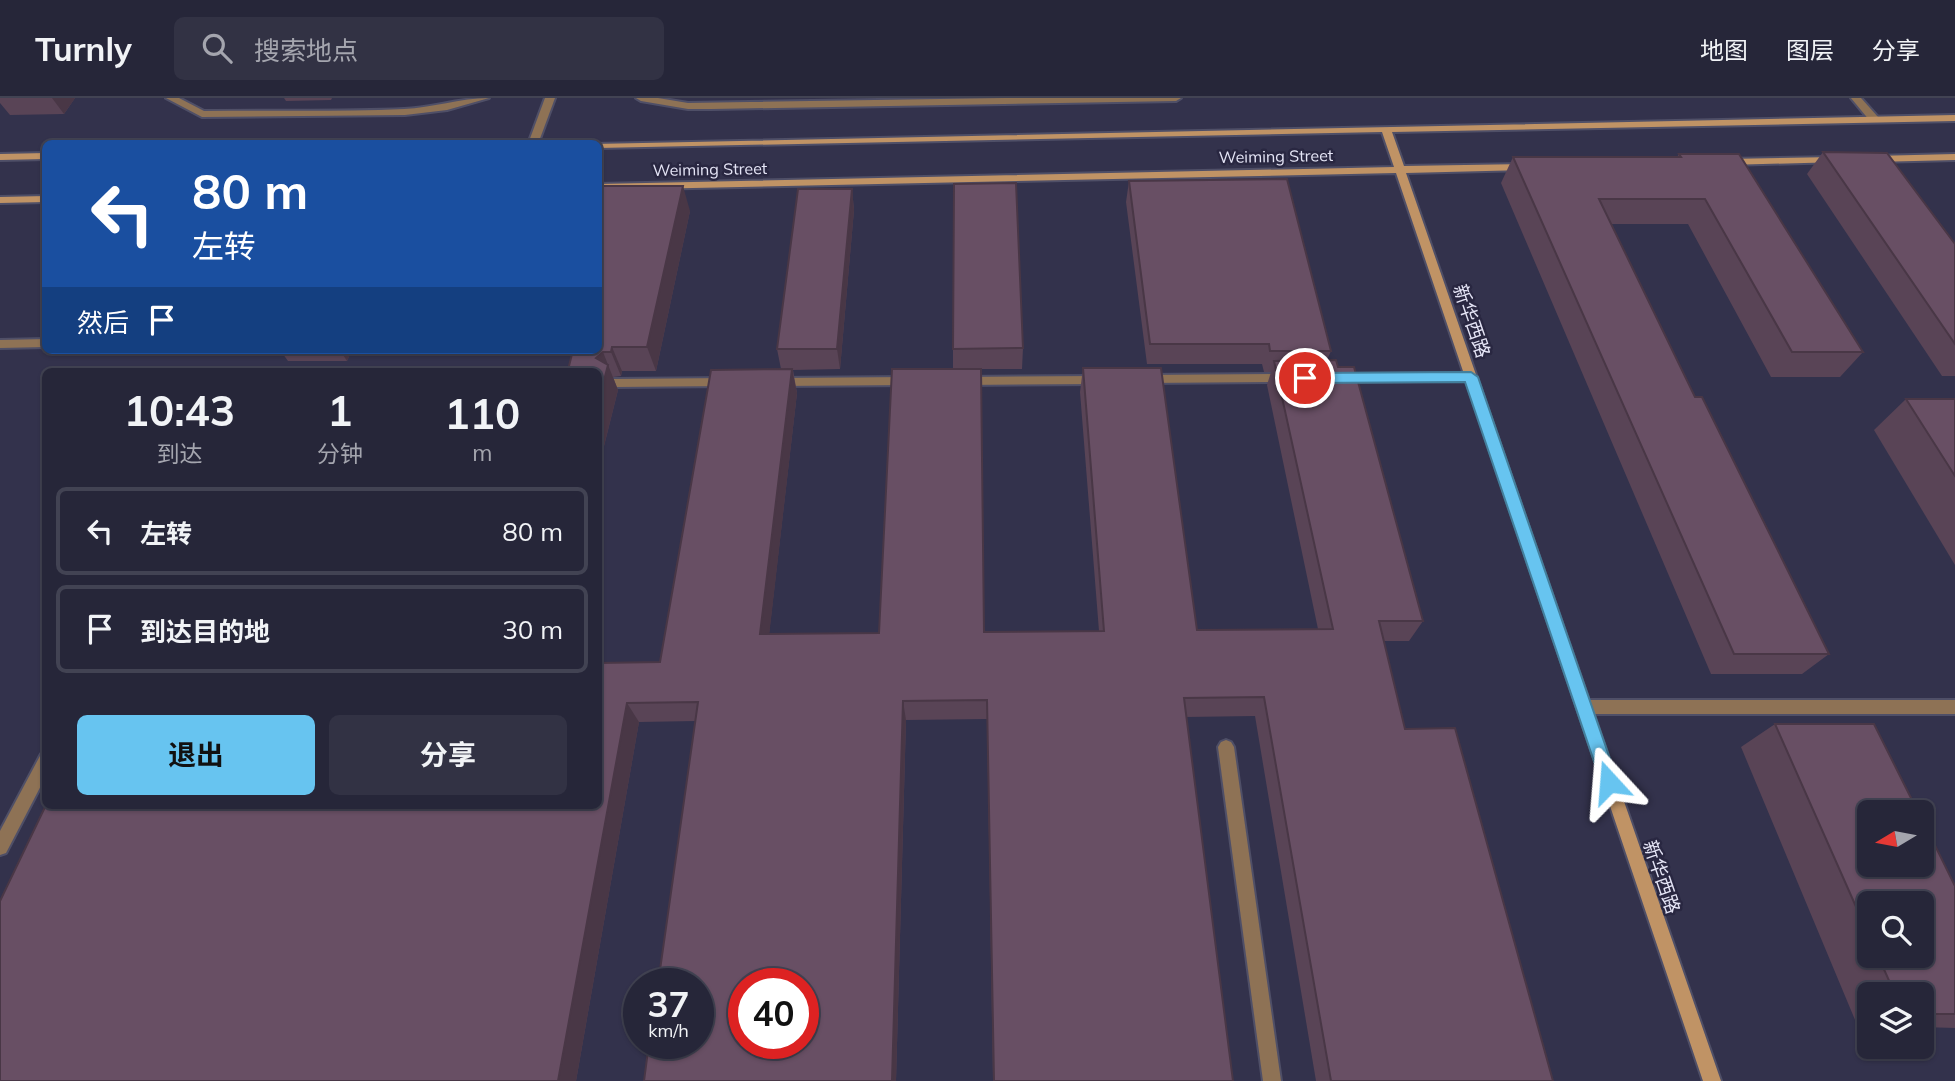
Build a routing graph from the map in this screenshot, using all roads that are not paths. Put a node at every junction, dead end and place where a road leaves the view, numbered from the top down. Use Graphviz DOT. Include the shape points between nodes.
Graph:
graph roads {
  1 [pos="171,98"];
  2 [pos="485,98"];
  3 [pos="550,98"];
  4 [pos="641,98"];
  5 [pos="1175,98"];
  6 [pos="1856,98"];
  7 [pos="820,101"];
  8 [pos="1955,118"];
  9 [pos="1874,120"];
  10 [pos="1386,129"];
  11 [pos="534,140"];
  12 [pos="602,145"];
  13 [pos="42,156"];
  14 [pos="0,157"];
  15 [pos="1955,157"];
  16 [pos="1858,159"];
  17 [pos="1844,160"];
  18 [pos="1719,162"];
  19 [pos="1539,166"];
  20 [pos="1400,169"];
  21 [pos="602,187"];
  22 [pos="42,199"];
  23 [pos="0,200"];
  24 [pos="42,343"];
  25 [pos="0,344"];
  26 [pos="1471,377"];
  27 [pos="1305,378"];
  28 [pos="1333,378"];
  29 [pos="1112,380"];
  30 [pos="1125,380"];
  31 [pos="918,381"];
  32 [pos="946,381"];
  33 [pos="738,382"];
  34 [pos="766,382"];
  35 [pos="614,383"];
  36 [pos="1584,707"];
  37 [pos="1955,707"];
  38 [pos="1226,747"];
  39 [pos="42,768"];
  40 [pos="0,847"];
  41 [pos="1272,1081"];
  42 [pos="1712,1081"];
  1 -- 2 [label="lane" via="202,114 405,112"];
  3 -- 11 [label="lane"];
  4 -- 7 [label="lane" via="688,106"];
  5 -- 7 [label="lane"];
  6 -- 9 [label="lane"];
  8 -- 9 [label="street, Weiming Street"];
  9 -- 10 [label="street, Weiming Street"];
  10 -- 12 [label="street, Weiming Street"];
  10 -- 20 [label="street, 新华西路"];
  13 -- 14 [label="street"];
  15 -- 16 [label="street"];
  17 -- 18 [label="street"];
  19 -- 20 [label="street, Weiming Street"];
  20 -- 21 [label="street, Weiming Street"];
  20 -- 26 [label="street, 新华西路"];
  22 -- 23 [label="street"];
  24 -- 25 [label="lane"];
  26 -- 28 [label="lane"];
  26 -- 36 [label="street, 新华西路"];
  27 -- 30 [label="lane"];
  29 -- 32 [label="lane"];
  31 -- 34 [label="lane"];
  33 -- 35 [label="lane"];
  36 -- 37 [label="lane"];
  36 -- 42 [label="street, 新华西路"];
  38 -- 41 [label="lane"];
  39 -- 40 [label="lane"];
}
